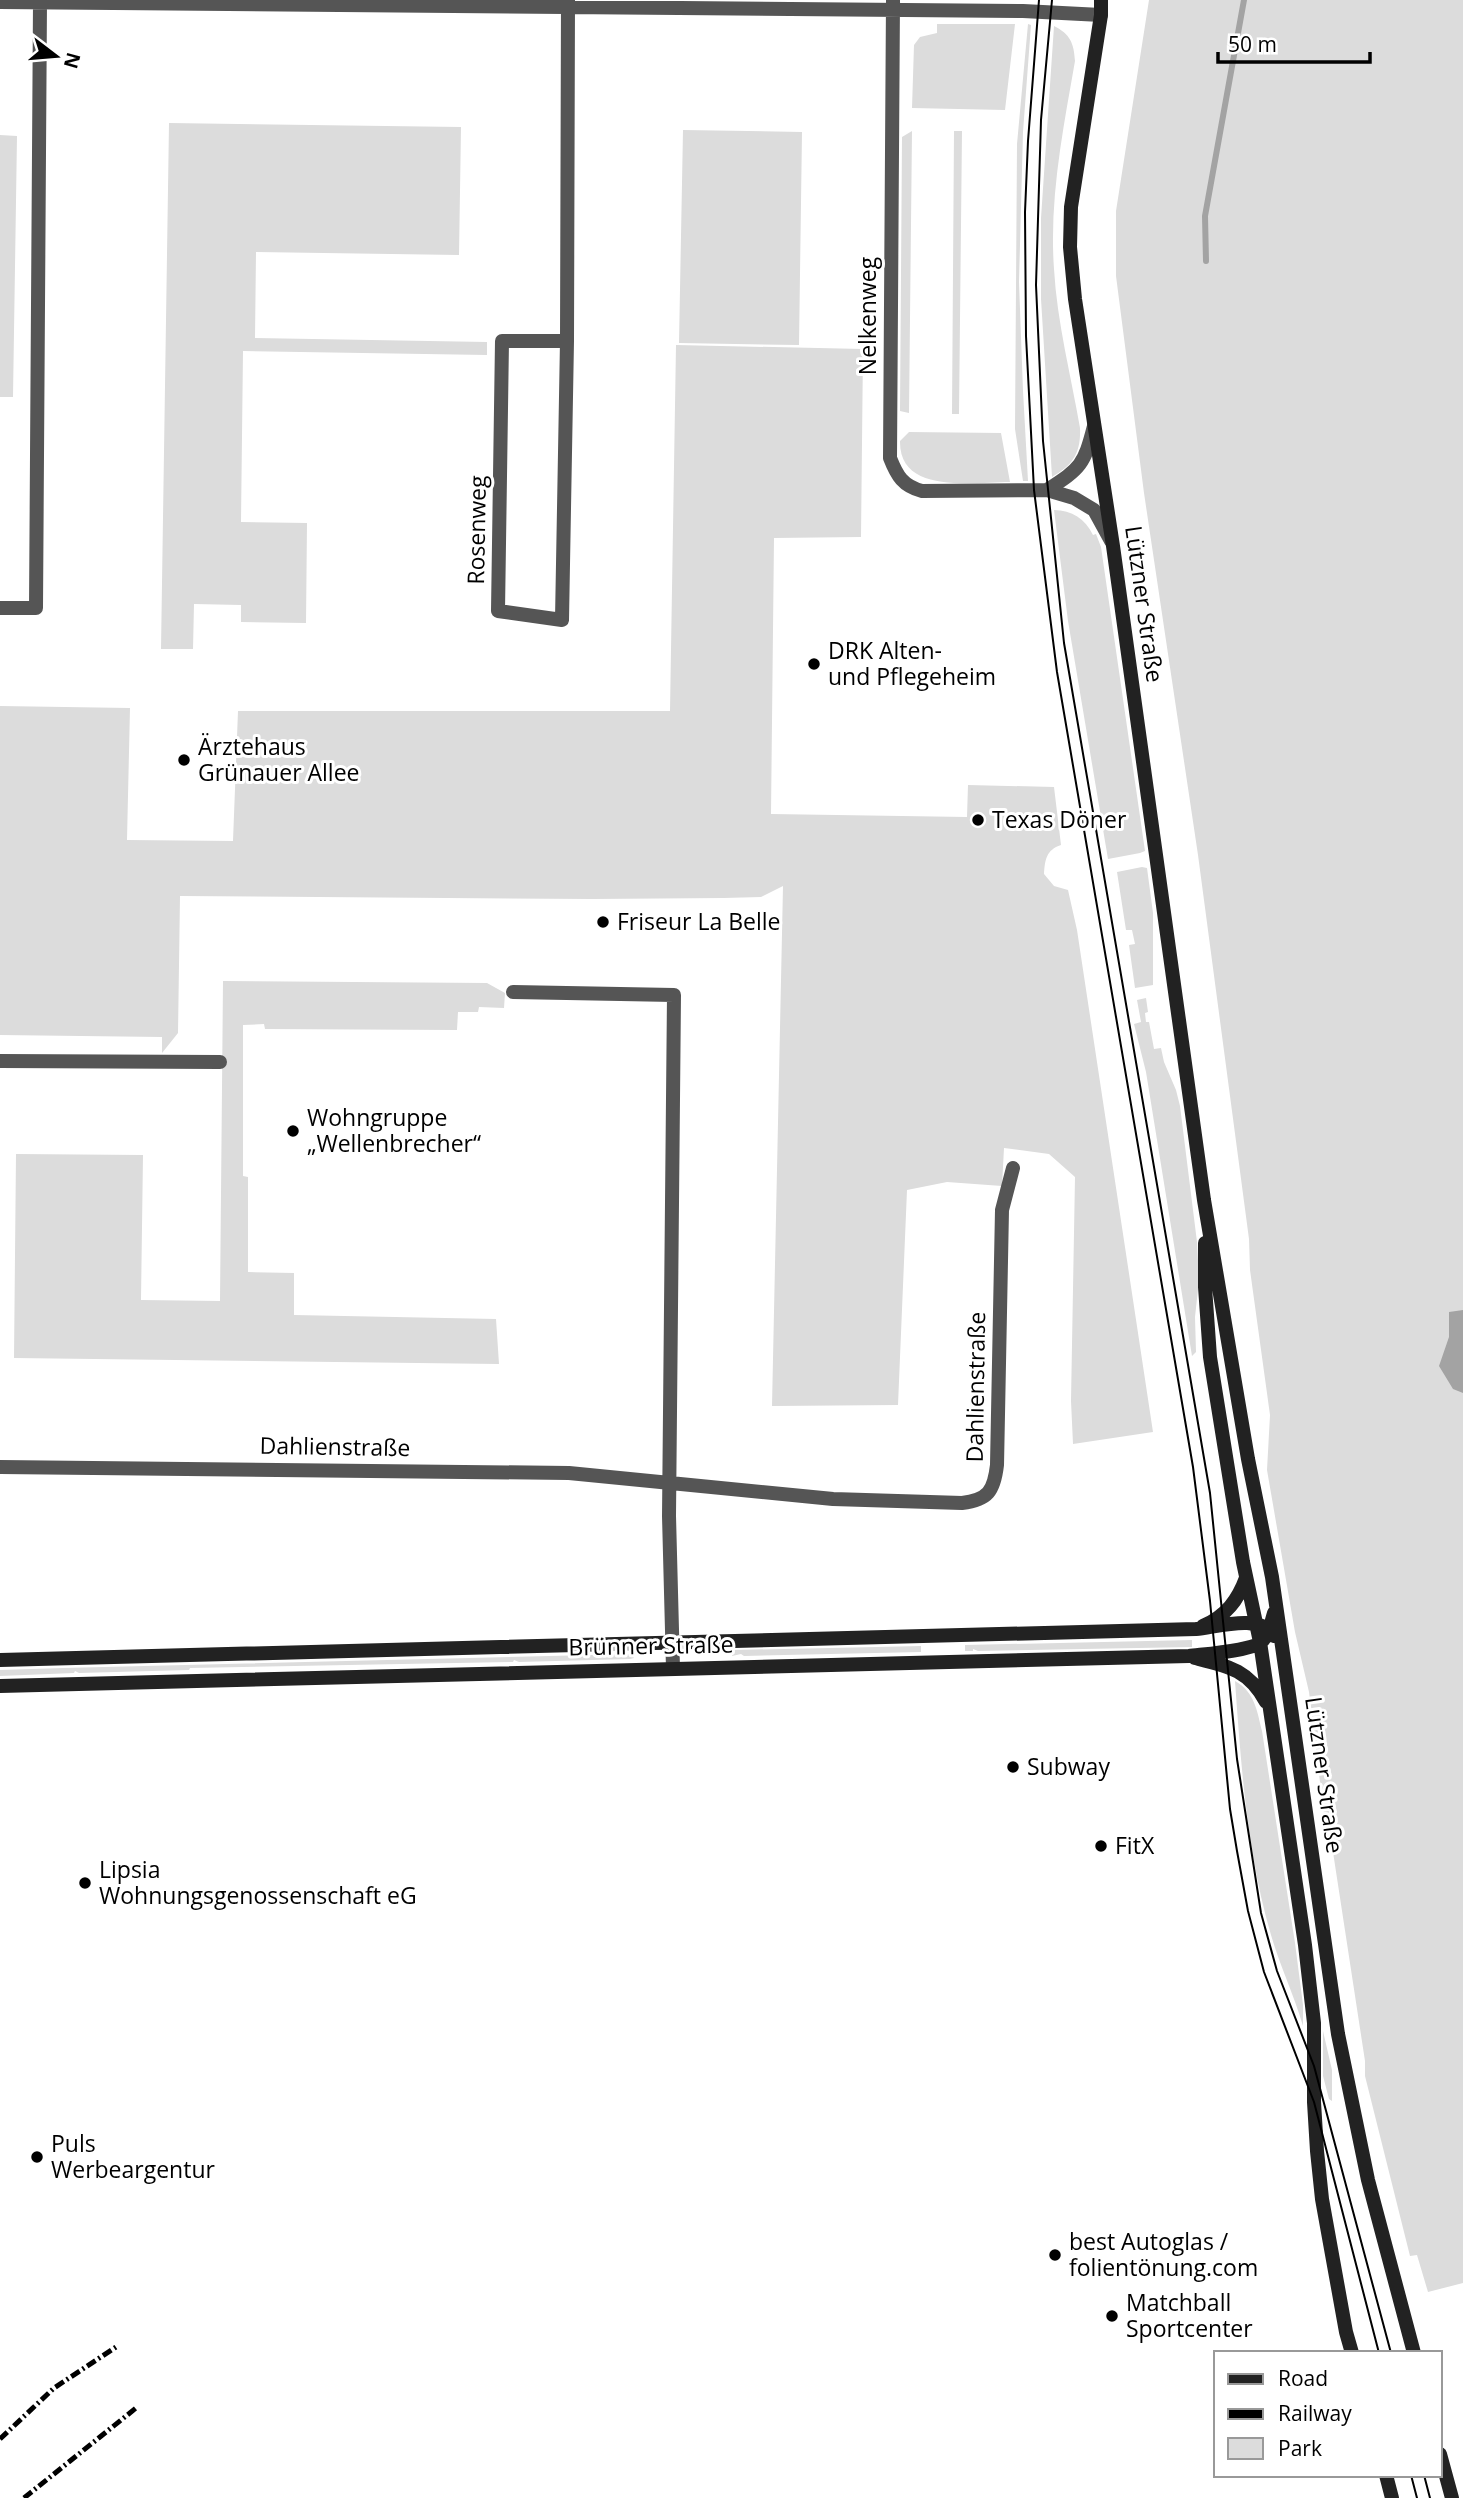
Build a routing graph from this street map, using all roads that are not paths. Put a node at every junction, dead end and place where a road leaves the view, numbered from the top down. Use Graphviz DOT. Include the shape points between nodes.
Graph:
graph roads {
  1 [pos="0,2"];
  2 [pos="40,2"];
  3 [pos="568,4"];
  4 [pos="893,5"];
  5 [pos="1103,5"];
  6 [pos="567,341"];
  7 [pos="1094,426"];
  8 [pos="1047,490"];
  9 [pos="1113,546"];
  10 [pos="0,608"];
  11 [pos="513,992"];
  12 [pos="0,1061"];
  13 [pos="220,1062"];
  14 [pos="1013,1168"];
  15 [pos="1204,1200"];
  16 [pos="0,1467"];
  17 [pos="670,1481"];
  18 [pos="1246,1578"];
  19 [pos="1276,1605"];
  20 [pos="1263,1626"];
  21 [pos="1196,1629"];
  22 [pos="672,1641"];
  23 [pos="1261,1642"];
  24 [pos="1283,1650"];
  25 [pos="1189,1656"];
  26 [pos="0,1660"];
  27 [pos="673,1668"];
  28 [pos="0,1686"];
  29 [pos="1271,1713"];
  30 [pos="1351,2351"];
  31 [pos="1413,2351"];
  32 [pos="1442,2461"];
  33 [pos="1387,2477"];
  34 [pos="1392,2498"];
  35 [pos="1452,2498"];
  1 -- 2 [label="street"];
  2 -- 3 [label="street"];
  2 -- 10 [label="street" via="36,608"];
  3 -- 4 [label="street"];
  3 -- 6 [label="street, Rosenweg"];
  4 -- 5 [label="street" via="1050,11"];
  4 -- 8 [label="street, Nelkenweg" via="890,458 900,480 922,491"];
  5 -- 7 [label="main road, Lützner Straße" via="1071,207 1070,247"];
  6 -- 6 [label="street, Rosenweg" via="564,499 562,620 498,611 502,341"];
  7 -- 8 [label="street" via="1086,459"];
  7 -- 9 [label="main road, Lützner Straße"];
  8 -- 9 [label="street, Nelkenweg" via="1094,510"];
  9 -- 15 [label="main road, Lützner Straße"];
  11 -- 17 [label="street" via="674,995"];
  12 -- 13 [label="street"];
  14 -- 17 [label="street, Dahlienstraße" via="1002,1210 997,1465 989,1494 961,1503 844,1499"];
  15 -- 18 [label="main road, Lützner Straße" via="1210,1357"];
  15 -- 19 [label="main road, Lützner Straße"];
  16 -- 17 [label="street, Dahlienstraße" via="569,1473"];
  17 -- 22 [label="street"];
  18 -- 20 [label="main road, Lützner Straße"];
  18 -- 21 [label="main road" via="1238,1598 1223,1614"];
  19 -- 20 [label="main road"];
  19 -- 24 [label="main road, Lützner Straße"];
  20 -- 21 [label="main road, Brünner Straße"];
  20 -- 23 [label="main road, Lützner Straße"];
  20 -- 24 [label="main road"];
  21 -- 22 [label="main road, Brünner Straße"];
  22 -- 26 [label="main road, Brünner Straße"];
  22 -- 27 [label="street"];
  23 -- 25 [label="main road, Brünner Straße"];
  23 -- 29 [label="main road, Lützner Straße"];
  24 -- 31 [label="main road, Lützner Straße" via="1348,2089"];
  25 -- 27 [label="main road, Brünner Straße"];
  25 -- 29 [label="main road" via="1246,1675 1257,1685"];
  27 -- 28 [label="main road, Brünner Straße"];
  29 -- 30 [label="main road, Lützner Straße" via="1314,2023 1315,2131 1322,2199"];
  32 -- 35 [label="main road"];
  33 -- 34 [label="main road"];
}
